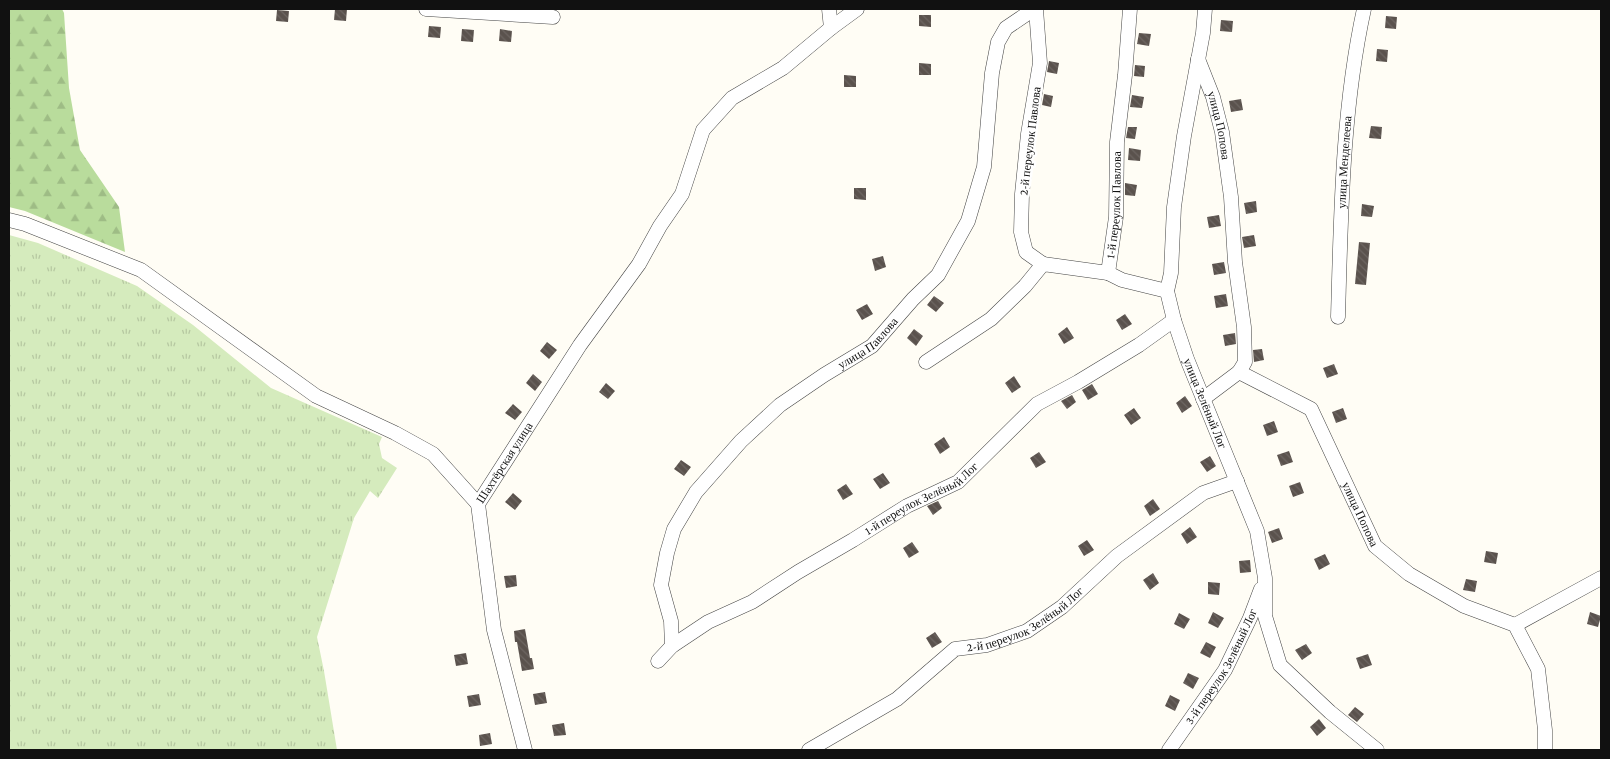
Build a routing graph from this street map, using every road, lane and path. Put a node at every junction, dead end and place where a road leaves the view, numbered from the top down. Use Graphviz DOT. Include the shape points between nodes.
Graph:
graph roads {
  1 [pos="426,9"];
  2 [pos="828,9"];
  3 [pos="857,9"];
  4 [pos="1035,9"];
  5 [pos="1130,9"];
  6 [pos="1205,9"];
  7 [pos="1364,9"];
  8 [pos="553,17"];
  9 [pos="831,28"];
  10 [pos="1198,59"];
  11 [pos="9,220"];
  12 [pos="1043,264"];
  13 [pos="1108,273"];
  14 [pos="1167,291"];
  15 [pos="1338,317"];
  16 [pos="1174,320"];
  17 [pos="926,362"];
  18 [pos="1239,372"];
  19 [pos="1203,399"];
  20 [pos="1237,481"];
  21 [pos="478,504"];
  22 [pos="1265,578"];
  23 [pos="1601,578"];
  24 [pos="1514,625"];
  25 [pos="672,646"];
  26 [pos="658,661"];
  27 [pos="526,750"];
  28 [pos="808,750"];
  29 [pos="1169,750"];
  30 [pos="1378,750"];
  31 [pos="1545,750"];
  1 -- 8 [label="street"];
  2 -- 9 [label="street"];
  3 -- 9 [label="street, Шахтёрская улица"];
  4 -- 12 [label="street, 2-й переулок Павлова" via="1040,63 1028,134 1022,232 1026,252"];
  4 -- 25 [label="street, улица Павлова" via="1006,28 998,42 992,73 984,167 968,221 938,275 872,346 780,405 741,441 687,506 674,529 661,585 671,620"];
  5 -- 13 [label="street, 1-й переулок Павлова" via="1117,142 1116,216"];
  6 -- 10 [label="street, улица Зелёный Лог"];
  7 -- 15 [label="street, улица Менделеева" via="1348,106"];
  9 -- 21 [label="street, Шахтёрская улица" via="783,68 732,98 703,130 682,194 639,264 580,345"];
  10 -- 14 [label="street, улица Зелёный Лог" via="1174,207"];
  10 -- 18 [label="street, улица Попова" via="1222,132 1231,197 1244,327 1245,362"];
  11 -- 21 [label="street" via="141,270 316,396 433,454"];
  12 -- 13 [label="street, 1-й переулок Павлова"];
  12 -- 17 [label="street" via="991,319"];
  13 -- 14 [label="street" via="1122,280"];
  14 -- 16 [label="street, улица Зелёный Лог"];
  16 -- 19 [label="street, улица Зелёный Лог"];
  16 -- 25 [label="street, 1-й переулок Зелёный Лог" via="1139,346 1037,404 958,482 907,506 752,602 708,622"];
  18 -- 19 [label="street"];
  18 -- 24 [label="street, улица Попова" via="1311,409 1375,546 1409,574 1464,606"];
  19 -- 20 [label="street, улица Зелёный Лог"];
  20 -- 22 [label="street, улица Зелёный Лог" via="1257,530"];
  20 -- 28 [label="street, 2-й переулок Зелёный Лог" via="1203,493 1117,556 1062,607 1027,631 987,645 954,649 896,699"];
  21 -- 27 [label="street, Шахтёрская улица" via="494,630"];
  22 -- 29 [label="street, 3-й переулок Зелёный Лог" via="1225,670"];
  22 -- 30 [label="street, улица Зелёный Лог" via="1265,616 1280,665 1330,712"];
  23 -- 24 [label="street"];
  24 -- 31 [label="street" via="1538,670"];
  25 -- 26 [label="street, 1-й переулок Зелёный Лог"];
}
